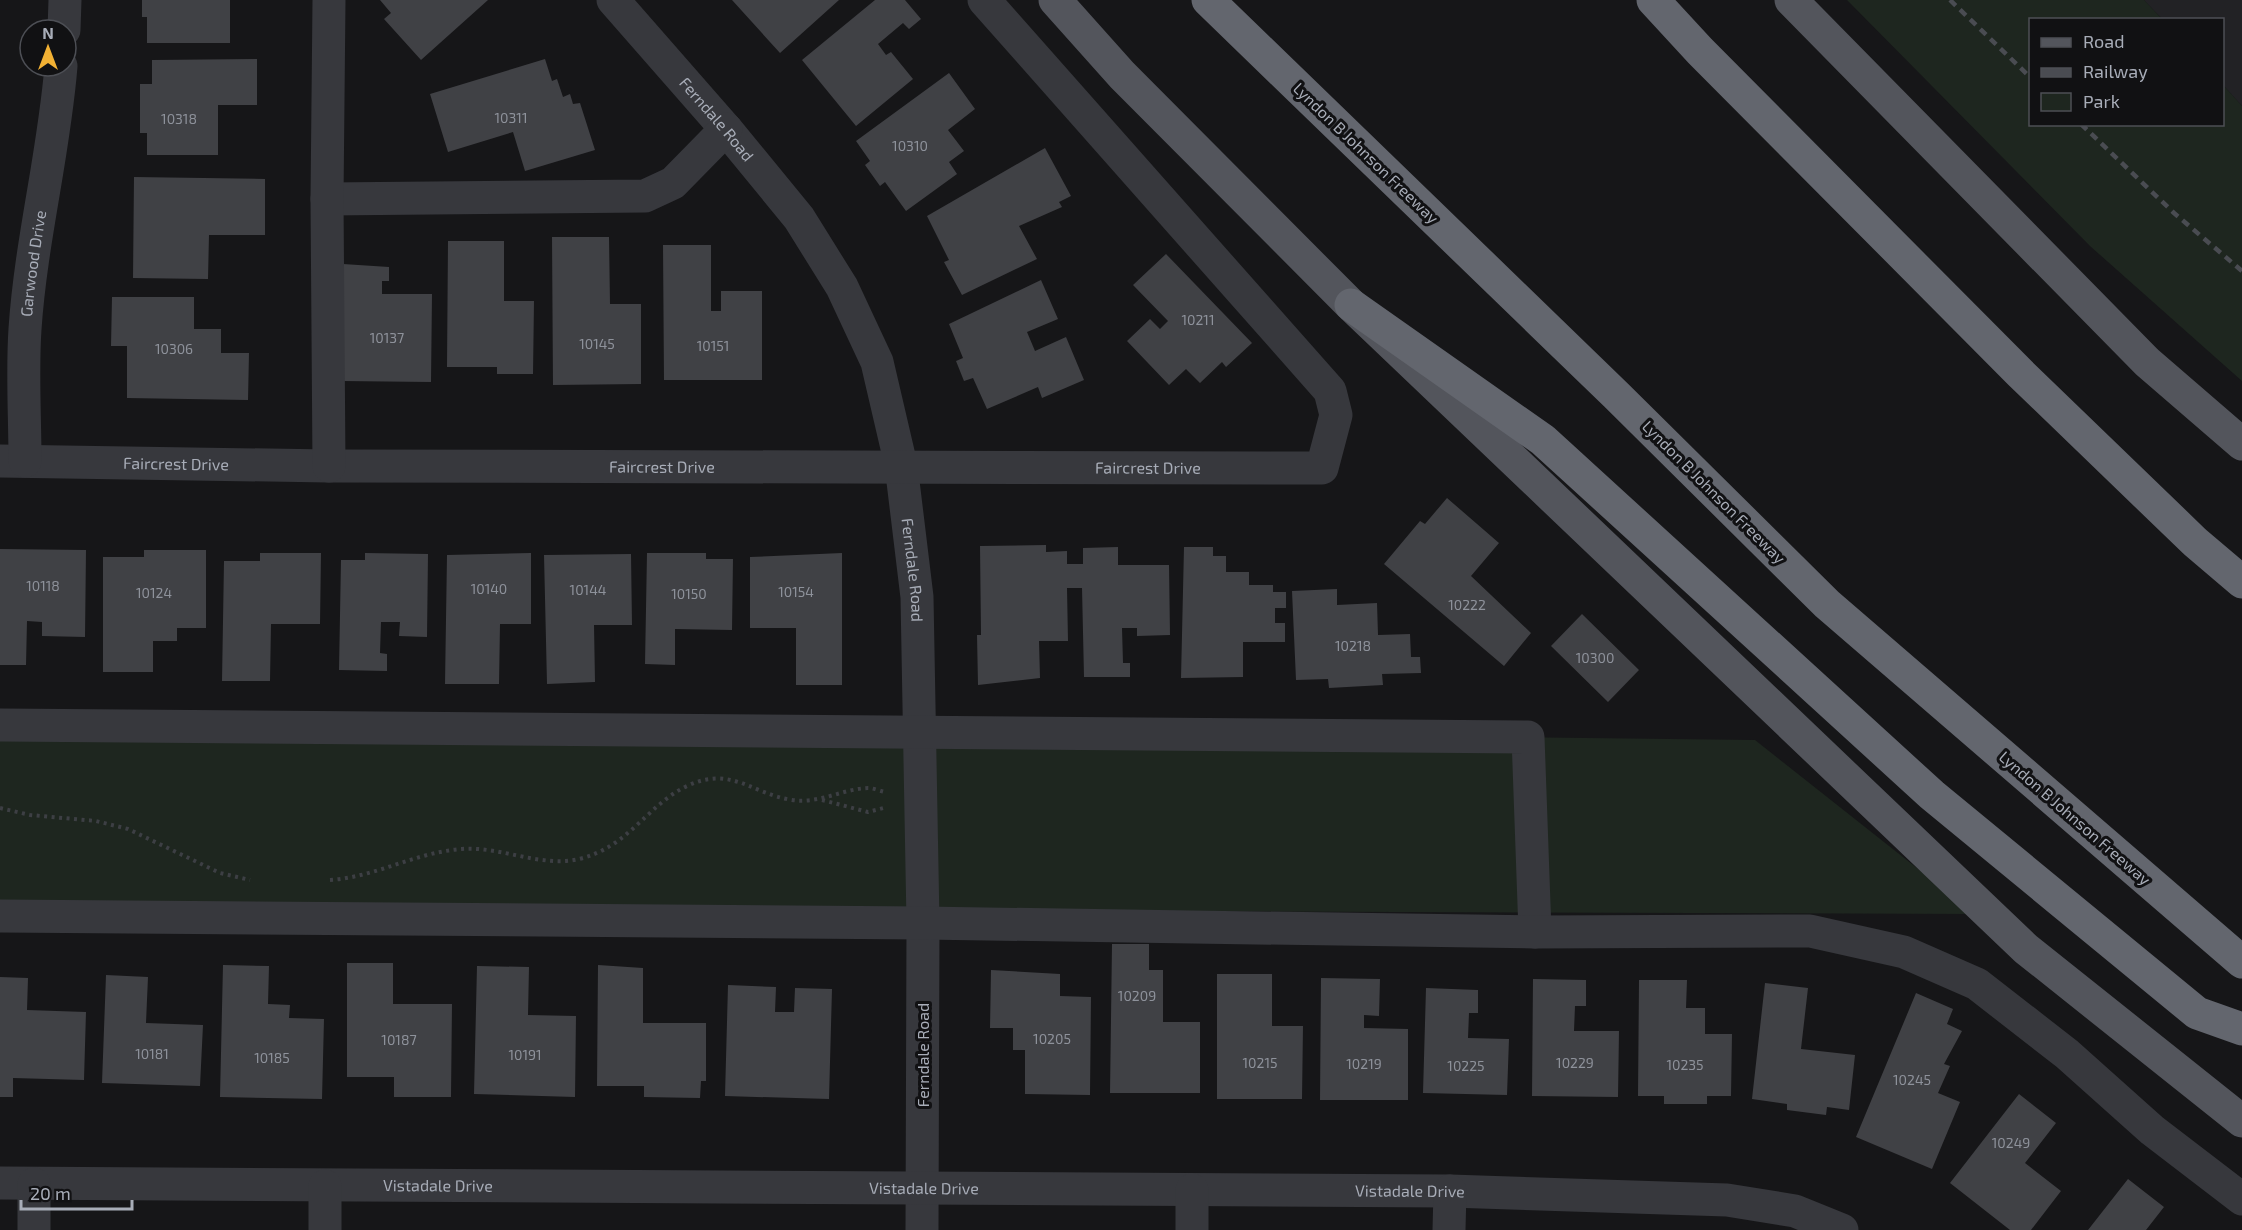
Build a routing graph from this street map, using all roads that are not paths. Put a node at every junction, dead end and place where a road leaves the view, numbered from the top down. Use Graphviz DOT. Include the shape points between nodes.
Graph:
graph roads {
  1 [pos="65,0"];
  2 [pos="329,0"];
  3 [pos="613,0"];
  4 [pos="984,0"];
  5 [pos="1055,0"];
  6 [pos="1208,0"];
  7 [pos="1653,0"];
  8 [pos="1791,0"];
  9 [pos="64,18"];
  10 [pos="60,78"];
  11 [pos="726,129"];
  12 [pos="327,199"];
  13 [pos="1351,305"];
  14 [pos="2242,444"];
  15 [pos="12,461"];
  16 [pos="901,465"];
  17 [pos="329,466"];
  18 [pos="2242,582"];
  19 [pos="0,725"];
  20 [pos="920,733"];
  21 [pos="0,915"];
  22 [pos="923,923"];
  23 [pos="1535,932"];
  24 [pos="2242,962"];
  25 [pos="2242,1029"];
  26 [pos="2242,1121"];
  27 [pos="0,1184"];
  28 [pos="34,1184"];
  29 [pos="325,1186"];
  30 [pos="922,1187"];
  31 [pos="1192,1190"];
  32 [pos="1450,1191"];
  33 [pos="2242,1199"];
  34 [pos="34,1230"];
  35 [pos="324,1230"];
  36 [pos="922,1230"];
  37 [pos="1192,1230"];
  38 [pos="1449,1230"];
  39 [pos="1842,1230"];
  1 -- 9 [label="street"];
  2 -- 12 [label="street"];
  3 -- 11 [label="street, Ferndale Road"];
  4 -- 16 [label="street, Faircrest Drive" via="1330,391 1336,415 1322,468"];
  5 -- 13 [label="main road" via="1122,75"];
  6 -- 24 [label="highway, Lyndon B Johnson Freeway" via="1827,604"];
  7 -- 18 [label="highway" via="2020,373 2195,542"];
  8 -- 14 [label="main road" via="2147,362"];
  10 -- 15 [label="street, Garwood Drive" via="37,226"];
  11 -- 12 [label="street" via="673,183 645,196"];
  11 -- 16 [label="street, Ferndale Road" via="799,218 842,287 877,362"];
  12 -- 17 [label="street"];
  13 -- 25 [label="highway" via="1543,440 1932,795 2197,1013"];
  13 -- 26 [label="main road" via="2026,949"];
  15 -- 17 [label="street, Faircrest Drive"];
  16 -- 17 [label="street, Faircrest Drive"];
  16 -- 20 [label="street, Ferndale Road" via="917,597"];
  19 -- 20 [label="street"];
  20 -- 22 [label="street, Ferndale Road"];
  20 -- 23 [label="street" via="1528,737"];
  21 -- 22 [label="street"];
  22 -- 23 [label="street"];
  22 -- 30 [label="street, Ferndale Road"];
  23 -- 33 [label="street" via="1810,931 1904,952 1977,984 2067,1054 2152,1131"];
  27 -- 28 [label="street, Vistadale Drive"];
  28 -- 29 [label="street, Vistadale Drive"];
  28 -- 34 [label="street"];
  29 -- 30 [label="street, Vistadale Drive"];
  29 -- 35 [label="street"];
  30 -- 31 [label="street, Vistadale Drive"];
  30 -- 36 [label="street, Ferndale Road"];
  31 -- 32 [label="street, Vistadale Drive"];
  31 -- 37 [label="street"];
  32 -- 38 [label="street"];
  32 -- 39 [label="street, Vistadale Drive" via="1727,1200 1795,1211"];
}
